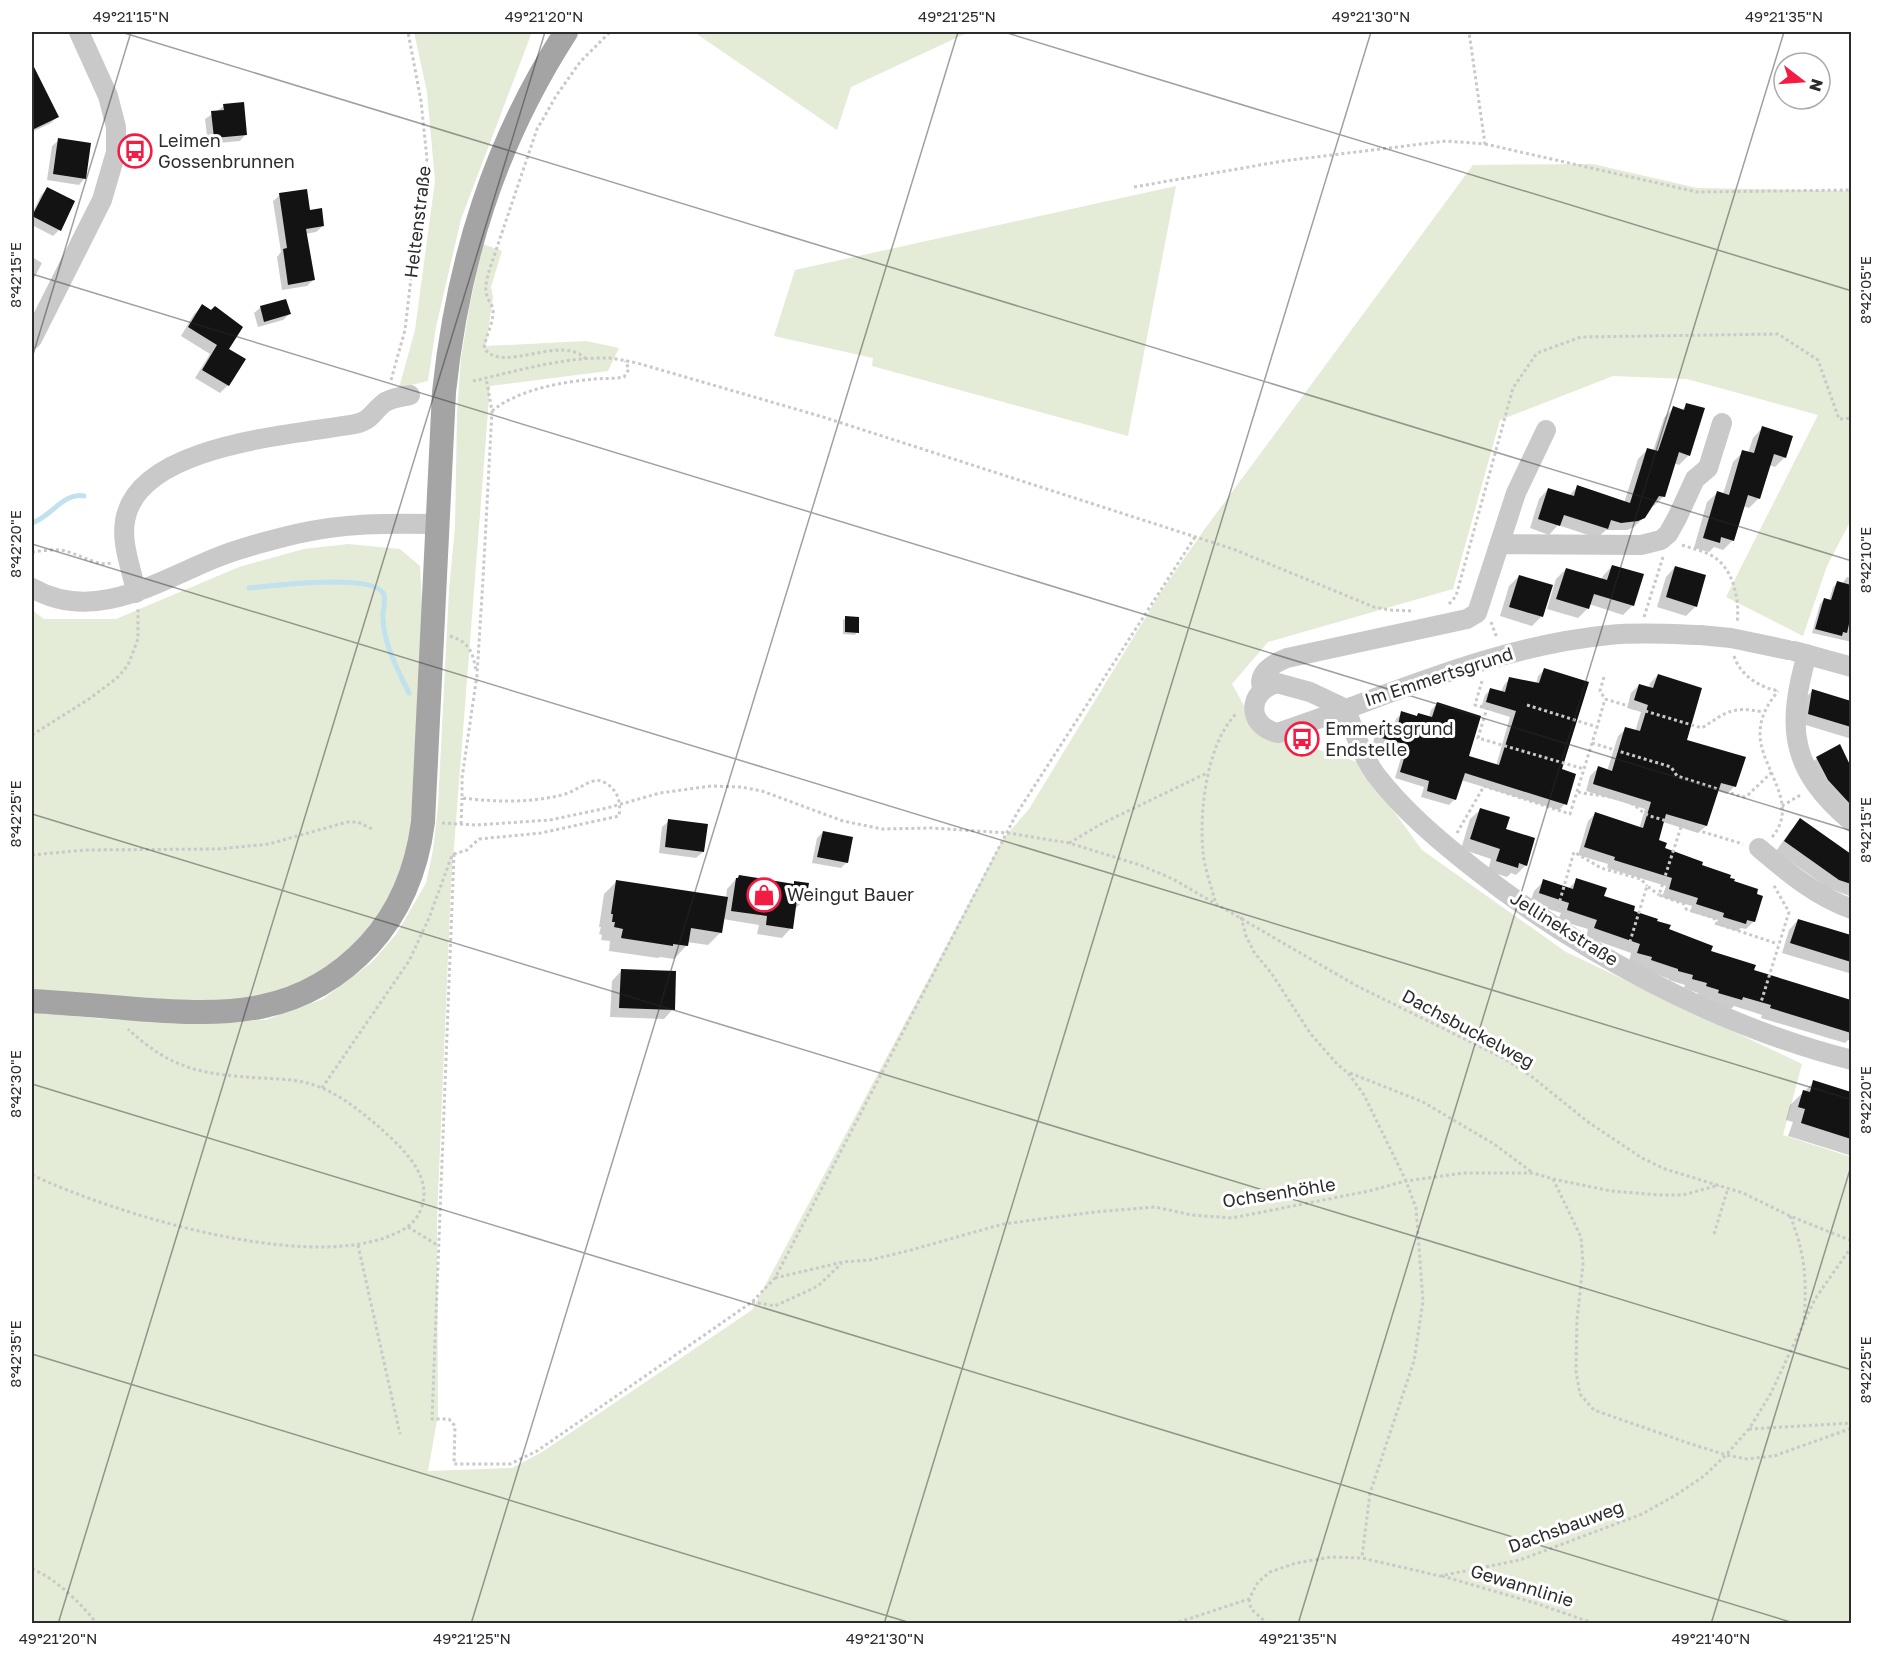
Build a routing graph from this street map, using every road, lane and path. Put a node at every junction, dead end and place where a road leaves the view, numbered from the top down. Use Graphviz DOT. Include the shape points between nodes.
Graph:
graph roads {
  1 [pos="79,32"];
  2 [pos="408,32"];
  3 [pos="566,32"];
  4 [pos="610,32"];
  5 [pos="1469,32"];
  6 [pos="1485,144"];
  7 [pos="1134,187"];
  8 [pos="1851,190"];
  9 [pos="32,339"];
  10 [pos="586,359"];
  11 [pos="625,361"];
  12 [pos="486,378"];
  13 [pos="473,381"];
  14 [pos="410,395"];
  15 [pos="378,409"];
  16 [pos="492,411"];
  17 [pos="1851,418"];
  18 [pos="1722,423"];
  19 [pos="1546,430"];
  20 [pos="437,524"];
  21 [pos="1195,537"];
  22 [pos="1500,544"];
  23 [pos="1662,547"];
  24 [pos="126,551"];
  25 [pos="32,552"];
  26 [pos="32,588"];
  27 [pos="136,593"];
  28 [pos="1448,604"];
  29 [pos="1421,612"];
  30 [pos="1645,614"];
  31 [pos="1484,617"];
  32 [pos="1737,627"];
  33 [pos="434,630"];
  34 [pos="1498,640"];
  35 [pos="1734,650"];
  36 [pos="1798,652"];
  37 [pos="1488,658"];
  38 [pos="1851,667"];
  39 [pos="477,675"];
  40 [pos="1604,677"];
  41 [pos="1798,686"];
  42 [pos="1778,691"];
  43 [pos="1258,697"];
  44 [pos="1605,699"];
  45 [pos="1527,705"];
  46 [pos="1346,709"];
  47 [pos="1763,712"];
  48 [pos="1597,727"];
  49 [pos="32,735"];
  50 [pos="1592,743"];
  51 [pos="1584,769"];
  52 [pos="1772,772"];
  53 [pos="1208,773"];
  54 [pos="1816,785"];
  55 [pos="1578,792"];
  56 [pos="462,798"];
  57 [pos="621,804"];
  58 [pos="1782,806"];
  59 [pos="423,822"];
  60 [pos="1851,822"];
  61 [pos="461,824"];
  62 [pos="1681,826"];
  63 [pos="374,830"];
  64 [pos="1008,832"];
  65 [pos="1069,843"];
  66 [pos="1448,848"];
  67 [pos="1760,848"];
  68 [pos="454,854"];
  69 [pos="32,855"];
  70 [pos="1770,880"];
  71 [pos="1647,886"];
  72 [pos="1659,895"];
  73 [pos="1215,902"];
  74 [pos="1851,909"];
  75 [pos="1241,918"];
  76 [pos="1552,926"];
  77 [pos="1778,944"];
  78 [pos="1622,967"];
  79 [pos="32,1000"];
  80 [pos="108,1006"];
  81 [pos="1753,1027"];
  82 [pos="1851,1060"];
  83 [pos="1348,1072"];
  84 [pos="322,1088"];
  85 [pos="1533,1173"];
  86 [pos="32,1175"];
  87 [pos="1553,1179"];
  88 [pos="1406,1181"];
  89 [pos="1719,1185"];
  90 [pos="1728,1188"];
  91 [pos="1790,1216"];
  92 [pos="408,1227"];
  93 [pos="1714,1234"];
  94 [pos="1851,1243"];
  95 [pos="358,1245"];
  96 [pos="439,1246"];
  97 [pos="843,1262"];
  98 [pos="775,1278"];
  99 [pos="752,1302"];
  100 [pos="1803,1321"];
  101 [pos="1851,1423"];
  102 [pos="1851,1428"];
  103 [pos="1749,1429"];
  104 [pos="400,1434"];
  105 [pos="1726,1455"];
  106 [pos="1362,1558"];
  107 [pos="32,1569"];
  108 [pos="1440,1576"];
  109 [pos="1249,1599"];
  110 [pos="97,1623"];
  111 [pos="1173,1623"];
  112 [pos="1268,1623"];
  113 [pos="1596,1623"];
  1 -- 9 [label="street" via="108,96 116,127 116,153 102,200"];
  2 -- 15 [label="path, Heltenstraße" via="427,159 405,330"];
  3 -- 20 [label="main road" via="518,116 472,235 447,365"];
  4 -- 10 [label="path" via="580,62 537,129 485,290 493,310 484,348 487,353 498,358 574,351"];
  5 -- 6 [label="path"];
  6 -- 7 [label="path" via="1446,141 1283,160"];
  6 -- 8 [label="path" via="1697,192"];
  10 -- 11 [label="path"];
  10 -- 12 [label="path"];
  11 -- 16 [label="path" via="628,369 624,377 550,387 507,401"];
  11 -- 21 [label="path" via="823,417"];
  12 -- 13 [label="path"];
  12 -- 16 [label="path"];
  14 -- 15 [label="street" via="389,400"];
  15 -- 24 [label="street" via="358,423 213,450 157,475 135,493 127,509"];
  16 -- 39 [label="path"];
  17 -- 28 [label="path" via="1839,419 1818,360 1778,334 1581,337 1537,353 1513,388 1456,596"];
  18 -- 23 [label="street" via="1708,468 1695,479"];
  19 -- 22 [label="street" via="1516,493"];
  20 -- 27 [label="street" via="371,523 296,534 214,559"];
  20 -- 33 [label="main road"];
  21 -- 29 [label="path" via="1374,607"];
  21 -- 64 [label="path"];
  22 -- 23 [label="street"];
  22 -- 43 [label="street" via="1473,617 1276,662 1261,678"];
  23 -- 30 [label="path"];
  23 -- 32 [label="path" via="1702,552 1724,566 1737,597"];
  24 -- 25 [label="path" via="109,564 100,565 64,551"];
  24 -- 27 [label="street"];
  26 -- 27 [label="street" via="75,602"];
  27 -- 49 [label="path" via="138,639 128,665 89,699"];
  31 -- 34 [label="path" via="1492,623"];
  33 -- 39 [label="path" via="459,639 473,652"];
  33 -- 59 [label="main road"];
  35 -- 42 [label="path" via="1745,674 1755,683"];
  36 -- 37 [label="street, Im Emmertsgrund, bridge" via="1731,638 1640,633 1534,647"];
  36 -- 38 [label="street, Im Emmertsgrund"];
  36 -- 41 [label="street"];
  37 -- 46 [label="street, Im Emmertsgrund"];
  37 -- 51 [label="path" via="1475,705 1487,708 1478,738"];
  39 -- 56 [label="path"];
  40 -- 44 [label="path" via="1600,691"];
  41 -- 42 [label="path"];
  41 -- 54 [label="street" via="1796,737"];
  42 -- 47 [label="path"];
  43 -- 46 [label="street, Im Emmertsgrund" via="1270,685 1284,684"];
  43 -- 46 [label="street, Im Emmertsgrund" via="1254,715 1260,725 1278,734"];
  43 -- 53 [label="path" via="1240,710 1222,732"];
  44 -- 47 [label="path" via="1702,728 1732,710"];
  44 -- 48 [label="path"];
  45 -- 48 [label="path"];
  46 -- 66 [label="street, Jellinekstraße" via="1375,773 1406,811"];
  47 -- 52 [label="path" via="1760,736"];
  48 -- 50 [label="path"];
  50 -- 51 [label="path"];
  50 -- 52 [label="path" via="1671,767 1677,776 1745,797"];
  51 -- 55 [label="path"];
  52 -- 58 [label="path"];
  53 -- 65 [label="path"];
  53 -- 73 [label="path" via="1203,851"];
  54 -- 58 [label="path"];
  54 -- 60 [label="street"];
  55 -- 62 [label="path" via="1630,803 1642,812"];
  55 -- 66 [label="path" via="1570,814 1484,786"];
  56 -- 57 [label="path" via="543,798 597,780 608,784"];
  56 -- 61 [label="path"];
  57 -- 61 [label="path, Dachsbuckelweg" via="550,820"];
  57 -- 64 [label="path, Dachsbuckelweg" via="671,791 741,787 843,821 882,829"];
  57 -- 68 [label="path" via="619,816 541,833 479,839 467,850"];
  58 -- 67 [label="path" via="1775,835"];
  59 -- 61 [label="path, Dachsbuckelweg"];
  59 -- 80 [label="main road" via="416,862 400,903 380,933 352,963 320,985 282,1002 238,1011 179,1012"];
  62 -- 67 [label="path"];
  62 -- 72 [label="path"];
  63 -- 69 [label="path" via="358,822 347,822 290,840 238,847"];
  64 -- 65 [label="path, Dachsbuckelweg"];
  64 -- 98 [label="path"];
  65 -- 73 [label="path, Dachsbuckelweg" via="1140,865"];
  66 -- 76 [label="street, Jellinekstraße"];
  67 -- 74 [label="street" via="1803,883"];
  68 -- 84 [label="path" via="409,961"];
  68 -- 96 [label="path"];
  70 -- 77 [label="path" via="1788,912"];
  71 -- 72 [label="path"];
  71 -- 76 [label="path" via="1641,879 1601,868 1574,852"];
  71 -- 78 [label="path"];
  72 -- 77 [label="path" via="1714,918 1715,923"];
  73 -- 75 [label="path, Dachsbuckelweg"];
  75 -- 83 [label="path" via="1254,951 1310,1033"];
  75 -- 89 [label="path, Dachsbuckelweg" via="1357,986 1503,1058 1642,1158"];
  76 -- 78 [label="street, Jellinekstraße"];
  77 -- 81 [label="path"];
  78 -- 81 [label="street, Jellinekstraße"];
  79 -- 80 [label="main road"];
  80 -- 84 [label="path" via="135,1036 183,1067 303,1082"];
  81 -- 82 [label="street, Jellinekstraße"];
  83 -- 85 [label="path" via="1423,1102 1494,1144"];
  83 -- 88 [label="path" via="1364,1095"];
  84 -- 92 [label="path" via="377,1125 417,1168 423,1182 422,1207"];
  85 -- 87 [label="path, Ochsenhöhle"];
  85 -- 88 [label="path, Ochsenhöhle" via="1463,1173"];
  86 -- 95 [label="path" via="111,1206 193,1229 305,1247"];
  87 -- 89 [label="path, Ochsenhöhle" via="1611,1191 1660,1195 1683,1195"];
  87 -- 105 [label="path" via="1581,1237 1583,1264 1576,1371 1580,1394 1594,1410"];
  88 -- 97 [label="path, Ochsenhöhle" via="1232,1218 1155,1207 1003,1224 900,1253"];
  88 -- 106 [label="path" via="1416,1208 1423,1301 1414,1361 1370,1492"];
  89 -- 90 [label="path, Dachsbuckelweg"];
  90 -- 91 [label="path, Dachsbuckelweg"];
  90 -- 93 [label="path"];
  91 -- 94 [label="path, Dachsbuckelweg"];
  91 -- 100 [label="path" via="1804,1267"];
  92 -- 95 [label="path"];
  92 -- 96 [label="path"];
  94 -- 100 [label="path, Dachsbauweg"];
  95 -- 104 [label="path"];
  96 -- 99 [label="path" via="432,1419 449,1419 454,1426 454,1464 510,1464 537,1450"];
  97 -- 98 [label="path, Ochsenhöhle"];
  97 -- 99 [label="path" via="818,1286 775,1306"];
  98 -- 99 [label="path"];
  100 -- 103 [label="path, Dachsbauweg" via="1770,1395"];
  101 -- 103 [label="path"];
  102 -- 105 [label="path" via="1774,1456 1747,1459"];
  103 -- 105 [label="path, Dachsbauweg"];
  105 -- 108 [label="path, Dachsbauweg" via="1704,1476 1642,1514 1520,1560"];
  106 -- 108 [label="path, Dachsbauweg"];
  106 -- 109 [label="path, Dachsbauweg" via="1332,1557 1270,1572 1258,1582"];
  107 -- 110 [label="path" via="63,1589"];
  108 -- 113 [label="path, Gewannlinie"];
  109 -- 111 [label="path"];
  109 -- 112 [label="path" via="1251,1609"];
}
